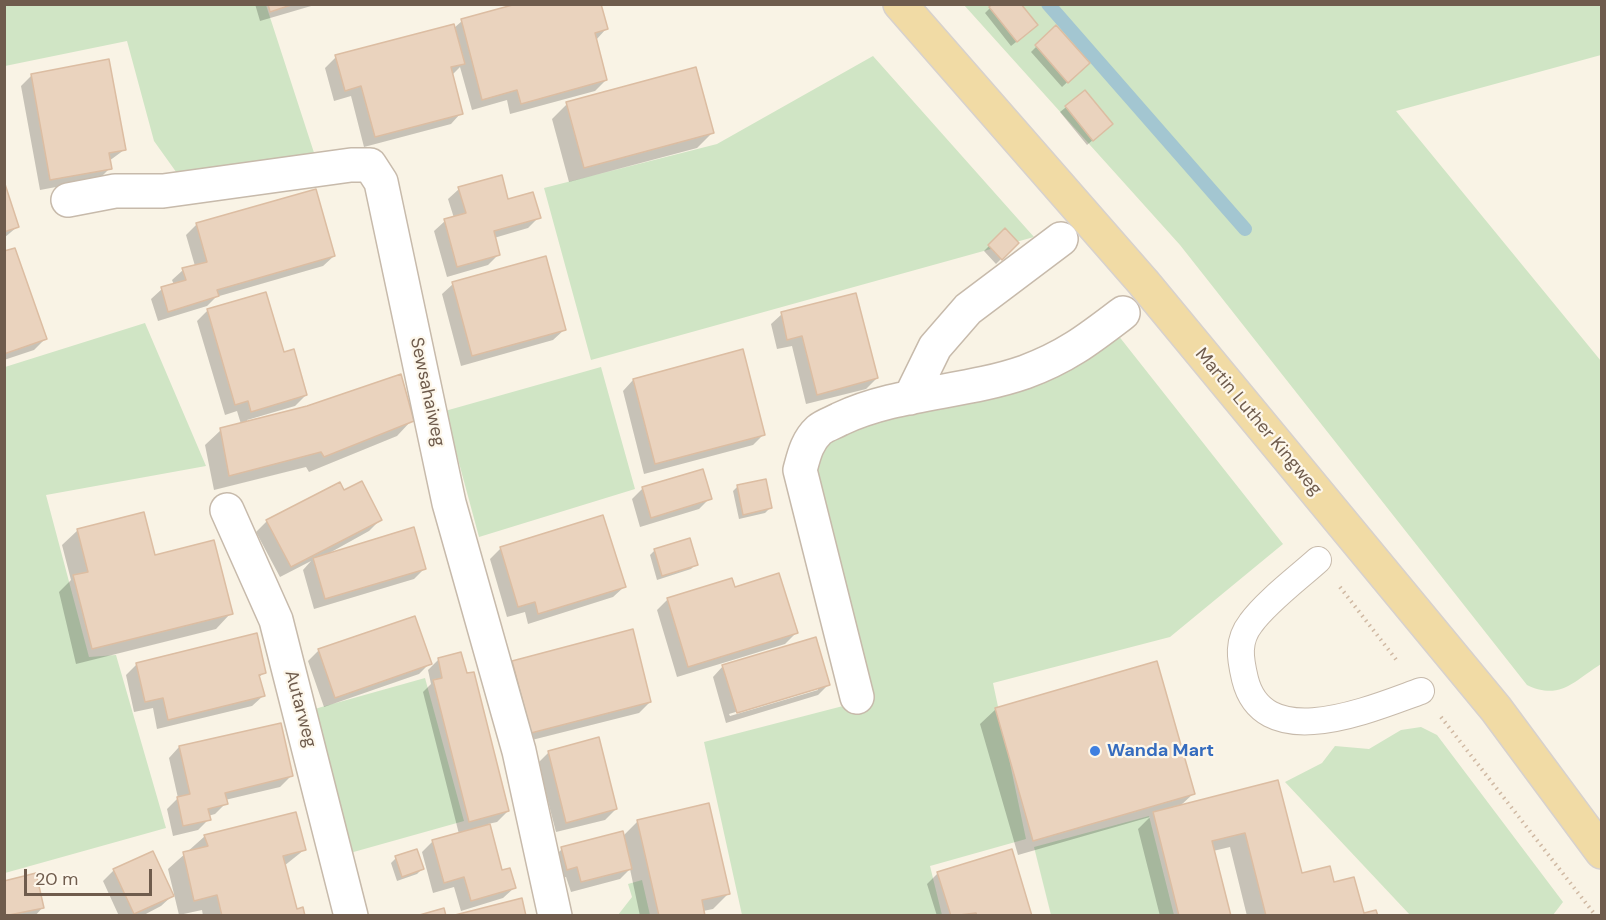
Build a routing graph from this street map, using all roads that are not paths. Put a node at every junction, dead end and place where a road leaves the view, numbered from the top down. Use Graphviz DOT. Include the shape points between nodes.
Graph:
graph roads {
  1 [pos="900,4"];
  2 [pos="68,200"];
  3 [pos="1060,239"];
  4 [pos="1123,313"];
  5 [pos="910,398"];
  6 [pos="227,510"];
  7 [pos="1318,560"];
  8 [pos="1421,691"];
  9 [pos="857,697"];
  10 [pos="1602,852"];
  11 [pos="351,915"];
  12 [pos="555,915"];
  1 -- 10 [label="main road, Martin Luther Kingweg" via="1150,291 1496,709"];
  2 -- 12 [label="street, Sewsahaiweg" via="115,191 162,191 370,165 381,182 449,503 519,751"];
  3 -- 5 [label="street" via="968,309 935,347"];
  4 -- 5 [label="street" via="1072,352 1025,372"];
  5 -- 9 [label="street" via="849,415 820,429 807,446 800,470"];
  6 -- 11 [label="street, Autarweg" via="276,620"];
  7 -- 8 [label="lane" via="1250,623 1239,653 1248,690 1270,715 1303,724 1358,713"];
}
